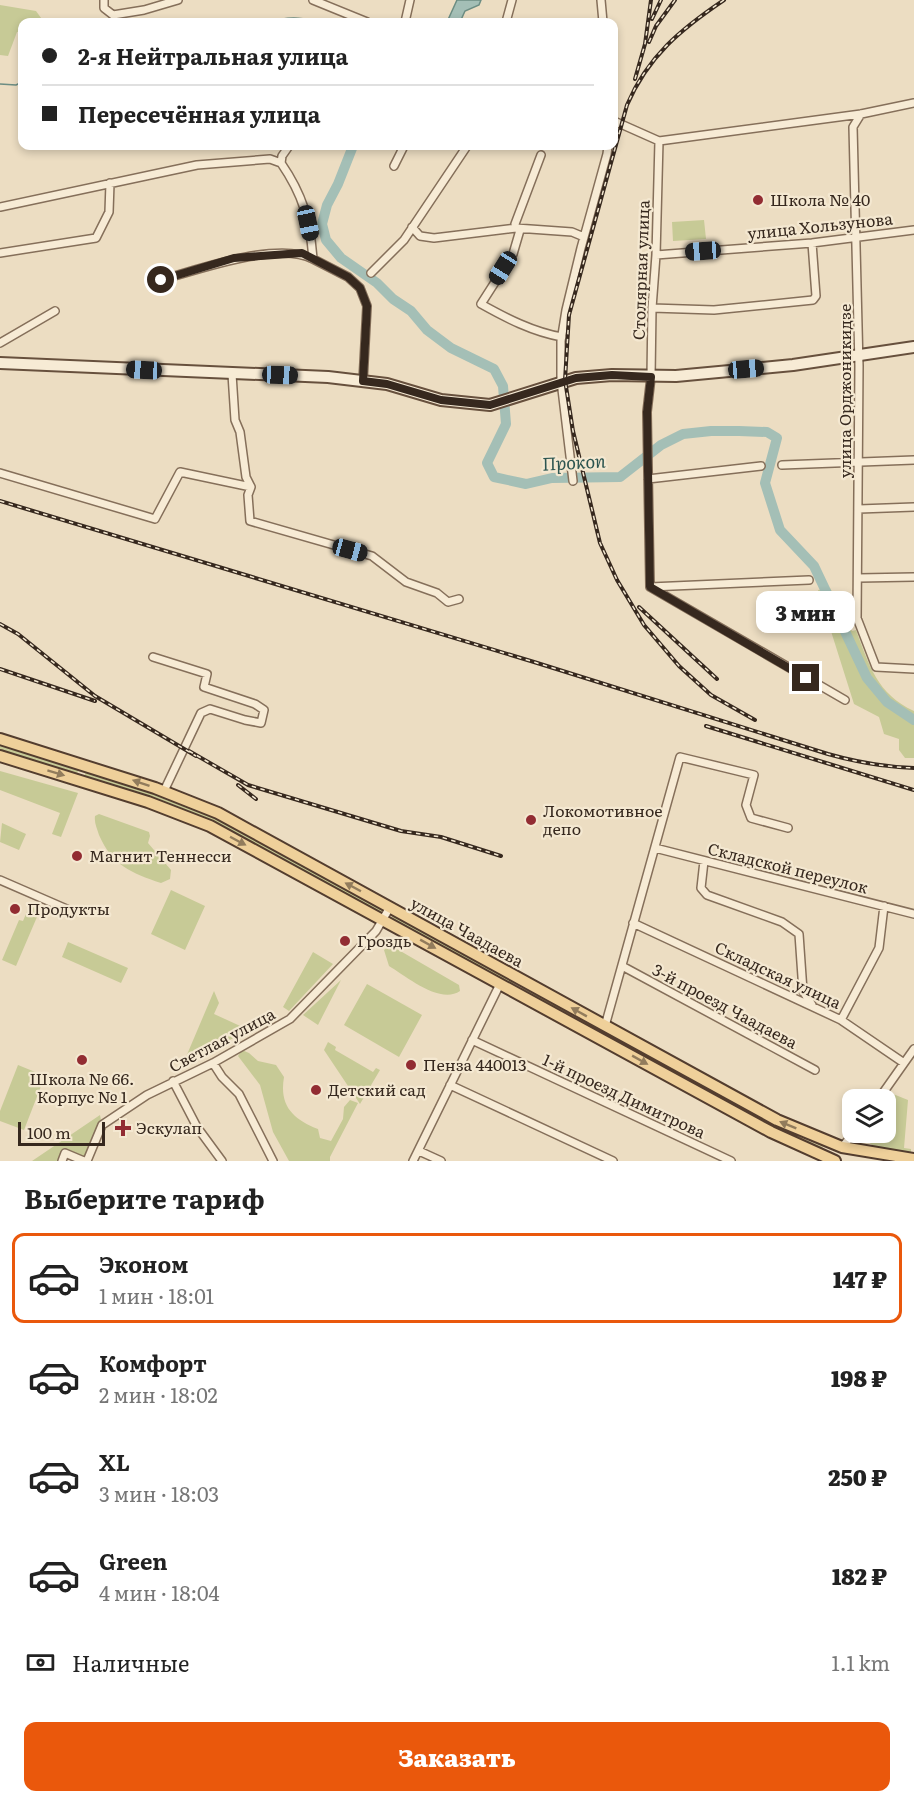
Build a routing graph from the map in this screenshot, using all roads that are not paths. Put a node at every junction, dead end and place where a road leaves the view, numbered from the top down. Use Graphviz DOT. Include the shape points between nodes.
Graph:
graph roads {
  1 [pos="104,0"];
  2 [pos="178,0"];
  3 [pos="313,0"];
  4 [pos="410,0"];
  5 [pos="512,0"];
  6 [pos="601,0"];
  7 [pos="357,18"];
  8 [pos="406,18"];
  9 [pos="507,18"];
  10 [pos="603,18"];
  11 [pos="914,103"];
  12 [pos="861,114"];
  13 [pos="618,123"];
  14 [pos="659,141"];
  15 [pos="287,150"];
  16 [pos="402,150"];
  17 [pos="464,150"];
  18 [pos="608,150"];
  19 [pos="541,155"];
  20 [pos="281,163"];
  21 [pos="394,166"];
  22 [pos="110,183"];
  23 [pos="0,207"];
  24 [pos="412,227"];
  25 [pos="518,229"];
  26 [pos="914,230"];
  27 [pos="584,237"];
  28 [pos="856,238"];
  29 [pos="812,243"];
  30 [pos="0,253"];
  31 [pos="656,255"];
  32 [pos="313,259"];
  33 [pos="371,273"];
  34 [pos="161,280"];
  35 [pos="652,308"];
  36 [pos="55,311"];
  37 [pos="562,336"];
  38 [pos="0,343"];
  39 [pos="914,347"];
  40 [pos="859,355"];
  41 [pos="0,363"];
  42 [pos="232,374"];
  43 [pos="651,377"];
  44 [pos="363,381"];
  45 [pos="561,381"];
  46 [pos="914,460"];
  47 [pos="859,462"];
  48 [pos="782,465"];
  49 [pos="761,466"];
  50 [pos="0,473"];
  51 [pos="648,479"];
  52 [pos="573,481"];
  53 [pos="250,488"];
  54 [pos="914,507"];
  55 [pos="859,508"];
  56 [pos="914,577"];
  57 [pos="859,578"];
  58 [pos="809,580"];
  59 [pos="650,587"];
  60 [pos="459,599"];
  61 [pos="153,657"];
  62 [pos="914,669"];
  63 [pos="845,700"];
  64 [pos="0,739"];
  65 [pos="0,756"];
  66 [pos="164,791"];
  67 [pos="788,828"];
  68 [pos="655,848"];
  69 [pos="704,861"];
  70 [pos="0,880"];
  71 [pos="884,906"];
  72 [pos="390,907"];
  73 [pos="69,910"];
  74 [pos="914,914"];
  75 [pos="383,919"];
  76 [pos="633,923"];
  77 [pos="622,966"];
  78 [pos="500,984"];
  79 [pos="812,1005"];
  80 [pos="841,1020"];
  81 [pos="605,1026"];
  82 [pos="472,1040"];
  83 [pos="914,1049"];
  84 [pos="213,1063"];
  85 [pos="904,1063"];
  86 [pos="815,1070"];
  87 [pos="173,1081"];
  88 [pos="450,1085"];
  89 [pos="886,1089"];
  90 [pos="845,1143"];
  91 [pos="842,1147"];
  92 [pos="419,1150"];
  93 [pos="914,1159"];
  94 [pos="830,1160"];
  95 [pos="62,1161"];
  96 [pos="86,1161"];
  97 [pos="222,1161"];
  98 [pos="273,1161"];
  99 [pos="414,1161"];
  100 [pos="441,1161"];
  101 [pos="613,1161"];
  102 [pos="731,1161"];
  1 -- 2 [label="street" via="104,8 113,15"];
  3 -- 7 [label="street"];
  4 -- 8 [label="street"];
  5 -- 9 [label="street"];
  6 -- 10 [label="street"];
  11 -- 12 [label="street"];
  12 -- 14 [label="street"];
  12 -- 28 [label="street, улица Орджоникидзе" via="853,127"];
  13 -- 14 [label="street"];
  14 -- 31 [label="street, Столярная улица"];
  15 -- 20 [label="street"];
  16 -- 21 [label="street"];
  17 -- 24 [label="street"];
  18 -- 27 [label="street"];
  19 -- 25 [label="street" via="515,224"];
  20 -- 22 [label="street" via="270,159 206,164"];
  20 -- 32 [label="street" via="304,205"];
  22 -- 23 [label="street"];
  22 -- 30 [label="street" via="109,212 96,238"];
  24 -- 25 [label="street" via="420,236 434,238"];
  24 -- 33 [label="street"];
  25 -- 27 [label="street" via="572,232"];
  25 -- 37 [label="street" via="513,254 481,303 542,333"];
  26 -- 28 [label="street, улица Хользунова"];
  27 -- 37 [label="street"];
  28 -- 29 [label="street, улица Хользунова"];
  28 -- 40 [label="street, улица Орджоникидзе"];
  29 -- 31 [label="street, улица Хользунова"];
  29 -- 35 [label="street" via="816,296 813,300 714,310"];
  31 -- 35 [label="street, Столярная улица"];
  32 -- 34 [label="street" via="302,253 234,258"];
  32 -- 44 [label="street" via="361,282 367,306"];
  35 -- 43 [label="street, Столярная улица"];
  36 -- 38 [label="street"];
  37 -- 45 [label="street"];
  39 -- 40 [label="main road"];
  40 -- 43 [label="main road" via="793,365"];
  40 -- 47 [label="street, улица Орджоникидзе"];
  41 -- 42 [label="main road"];
  42 -- 44 [label="main road"];
  42 -- 53 [label="street" via="235,420"];
  43 -- 45 [label="main road" via="612,375"];
  43 -- 51 [label="street, Столярная улица"];
  44 -- 45 [label="main road" via="441,400 490,405"];
  45 -- 52 [label="street"];
  46 -- 47 [label="street"];
  47 -- 48 [label="street"];
  47 -- 55 [label="street, улица Орджоникидзе"];
  49 -- 51 [label="street"];
  50 -- 53 [label="street" via="155,519 180,472"];
  51 -- 59 [label="street, Столярная улица"];
  53 -- 60 [label="street" via="250,521 372,556 406,582 437,593 448,602"];
  54 -- 55 [label="street"];
  55 -- 57 [label="street, улица Орджоникидзе"];
  56 -- 57 [label="street"];
  57 -- 62 [label="street, улица Орджоникидзе" via="857,618 876,667"];
  58 -- 59 [label="street"];
  59 -- 63 [label="street"];
  61 -- 66 [label="street" via="207,674 204,687 264,710 261,723 210,709 201,713"];
  66 -- 64 [label="main road, улица Чаадаева, one-way"];
  65 -- 75 [label="main road, улица Чаадаева, one-way" via="148,802 210,826"];
  72 -- 66 [label="main road, улица Чаадаева, one-way" via="218,813"];
  67 -- 68 [label="street" via="751,818 746,805 754,775 680,757"];
  68 -- 69 [label="street, Складской переулок"];
  68 -- 76 [label="street"];
  69 -- 71 [label="street, Складской переулок"];
  69 -- 79 [label="street" via="701,888 707,895 782,922 799,934 803,991"];
  70 -- 73 [label="street"];
  71 -- 74 [label="street, Складской переулок"];
  71 -- 80 [label="street" via="879,948"];
  72 -- 75 [label="street, Светлая улица"];
  81 -- 72 [label="main road, улица Чаадаева, one-way"];
  75 -- 78 [label="main road, улица Чаадаева, one-way"];
  75 -- 84 [label="street, Светлая улица" via="376,931 290,1019"];
  76 -- 77 [label="street"];
  76 -- 79 [label="street, Складская улица"];
  77 -- 81 [label="street"];
  77 -- 86 [label="street, 3-й проезд Чаадаева"];
  78 -- 82 [label="street"];
  78 -- 94 [label="main road, улица Чаадаева, one-way" via="771,1132"];
  79 -- 80 [label="street, Складская улица"];
  80 -- 85 [label="street, Складская улица"];
  91 -- 81 [label="main road, улица Чаадаева, one-way" via="777,1120"];
  82 -- 88 [label="street"];
  82 -- 102 [label="street, 1-й проезд Димитрова"];
  83 -- 85 [label="street"];
  84 -- 87 [label="street, Светлая улица"];
  84 -- 98 [label="street" via="239,1094"];
  85 -- 89 [label="street"];
  87 -- 96 [label="street, Светлая улица" via="102,1125"];
  87 -- 97 [label="street" via="197,1127"];
  88 -- 92 [label="street"];
  88 -- 101 [label="street"];
  90 -- 91 [label="street"];
  91 -- 93 [label="main road, улица Чаадаева"];
  91 -- 94 [label="main road"];
  92 -- 99 [label="street"];
  92 -- 100 [label="street"];
  95 -- 96 [label="street, Светлая улица" via="65,1153"];
}
